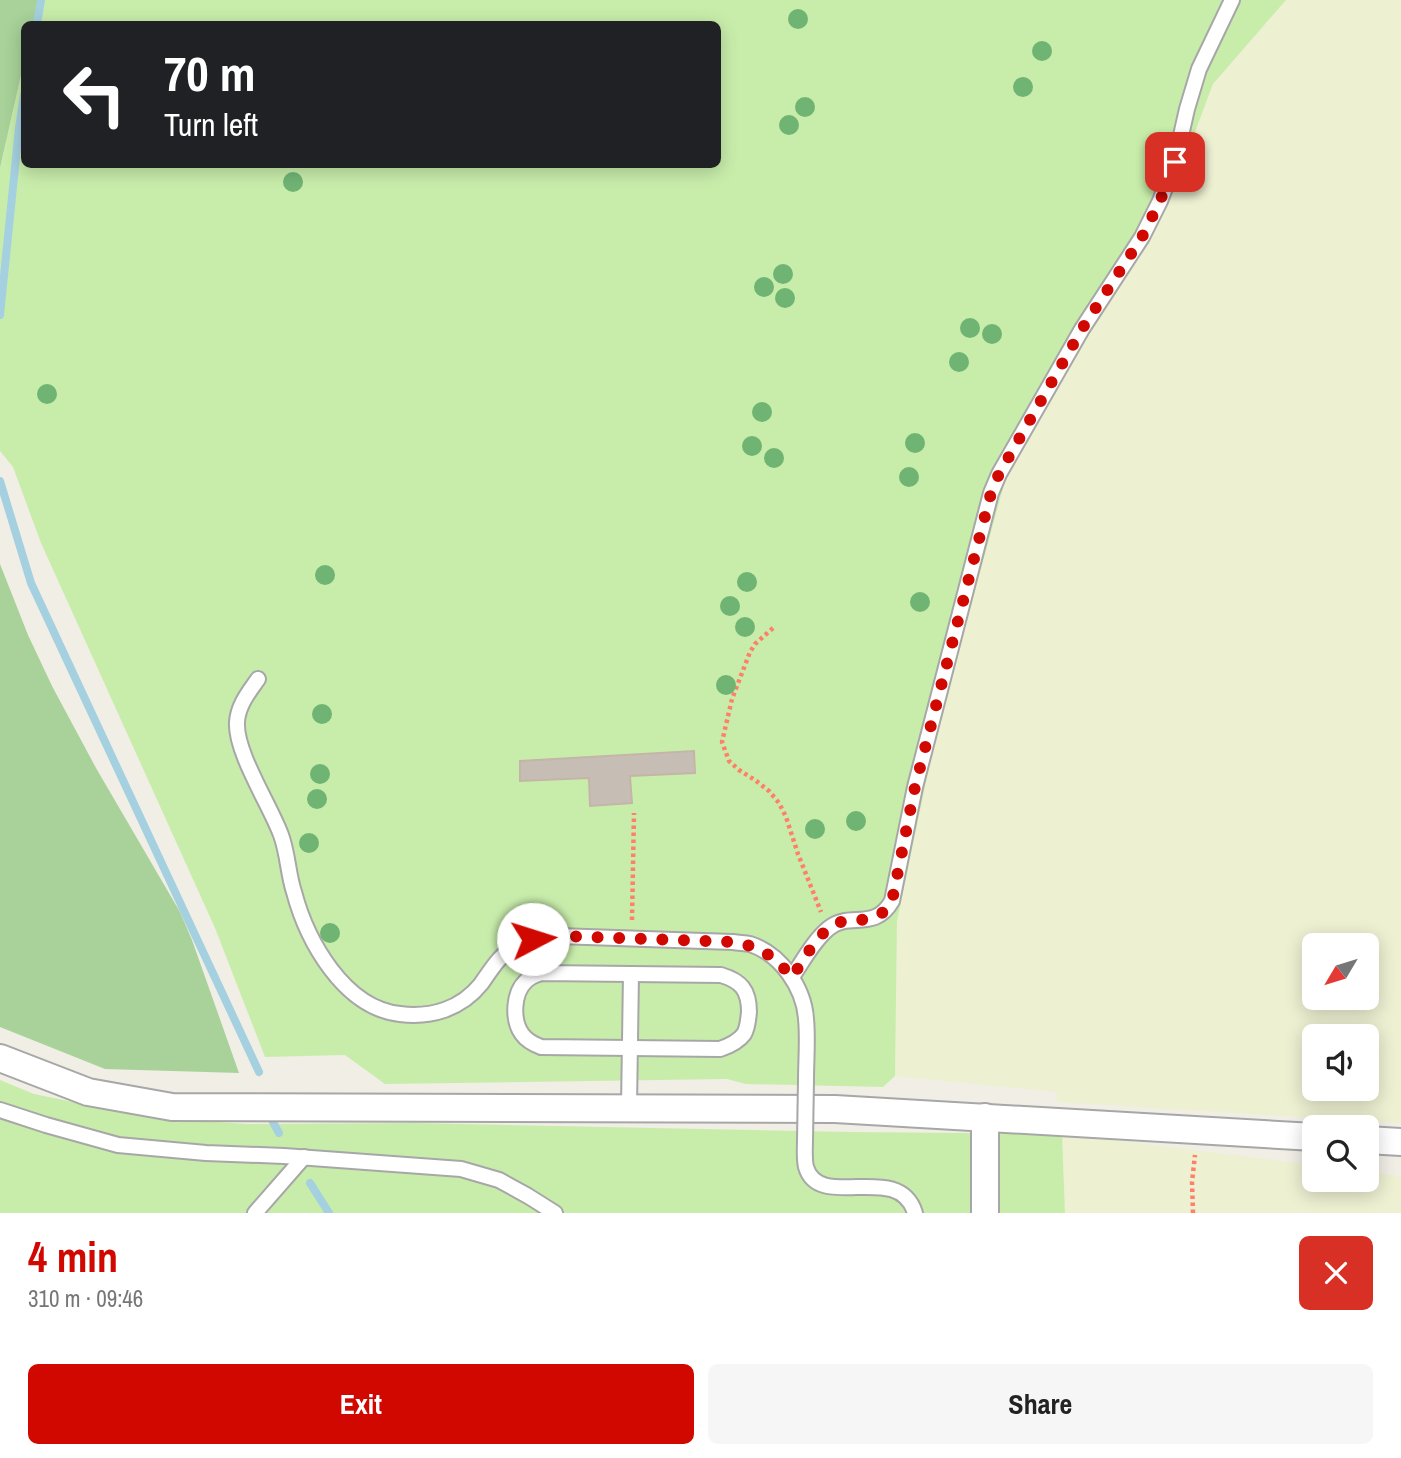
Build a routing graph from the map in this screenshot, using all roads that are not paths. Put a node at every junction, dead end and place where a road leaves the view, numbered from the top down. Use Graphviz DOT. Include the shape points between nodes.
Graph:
graph roads {
  1 [pos="1232,0"];
  2 [pos="258,679"];
  3 [pos="631,974"];
  4 [pos="792,977"];
  5 [pos="630,1047"];
  6 [pos="0,1058"];
  7 [pos="629,1107"];
  8 [pos="0,1110"];
  9 [pos="985,1117"];
  10 [pos="1302,1136"];
  11 [pos="1379,1141"];
  12 [pos="1401,1143"];
  13 [pos="304,1157"];
  14 [pos="255,1213"];
  15 [pos="555,1213"];
  16 [pos="915,1213"];
  17 [pos="985,1213"];
  1 -- 4 [label="lane" via="1199,69 1160,201 991,493 915,787 892,901 878,917 830,927"];
  2 -- 4 [label="lane" via="240,708 238,735 281,834 299,911 331,970 380,1010 419,1015 451,1008 467,998 517,945 558,936 751,945"];
  3 -- 5 [label="lane"];
  3 -- 5 [label="lane" via="541,973 528,978 516,1000 516,1021 528,1042 541,1047"];
  3 -- 5 [label="lane" via="721,975 734,979 749,1000 748,1024 733,1044 720,1049"];
  4 -- 16 [label="lane, bridge" via="806,1017 806,1167 814,1180 828,1186 890,1188 904,1194"];
  5 -- 7 [label="lane"];
  6 -- 7 [label="street" via="88,1092 172,1107"];
  7 -- 9 [label="street" via="835,1109"];
  8 -- 13 [label="lane" via="118,1145"];
  9 -- 10 [label="street"];
  9 -- 17 [label="street"];
  11 -- 12 [label="street"];
  13 -- 14 [label="lane"];
  13 -- 15 [label="lane" via="461,1169 499,1180"];
}
